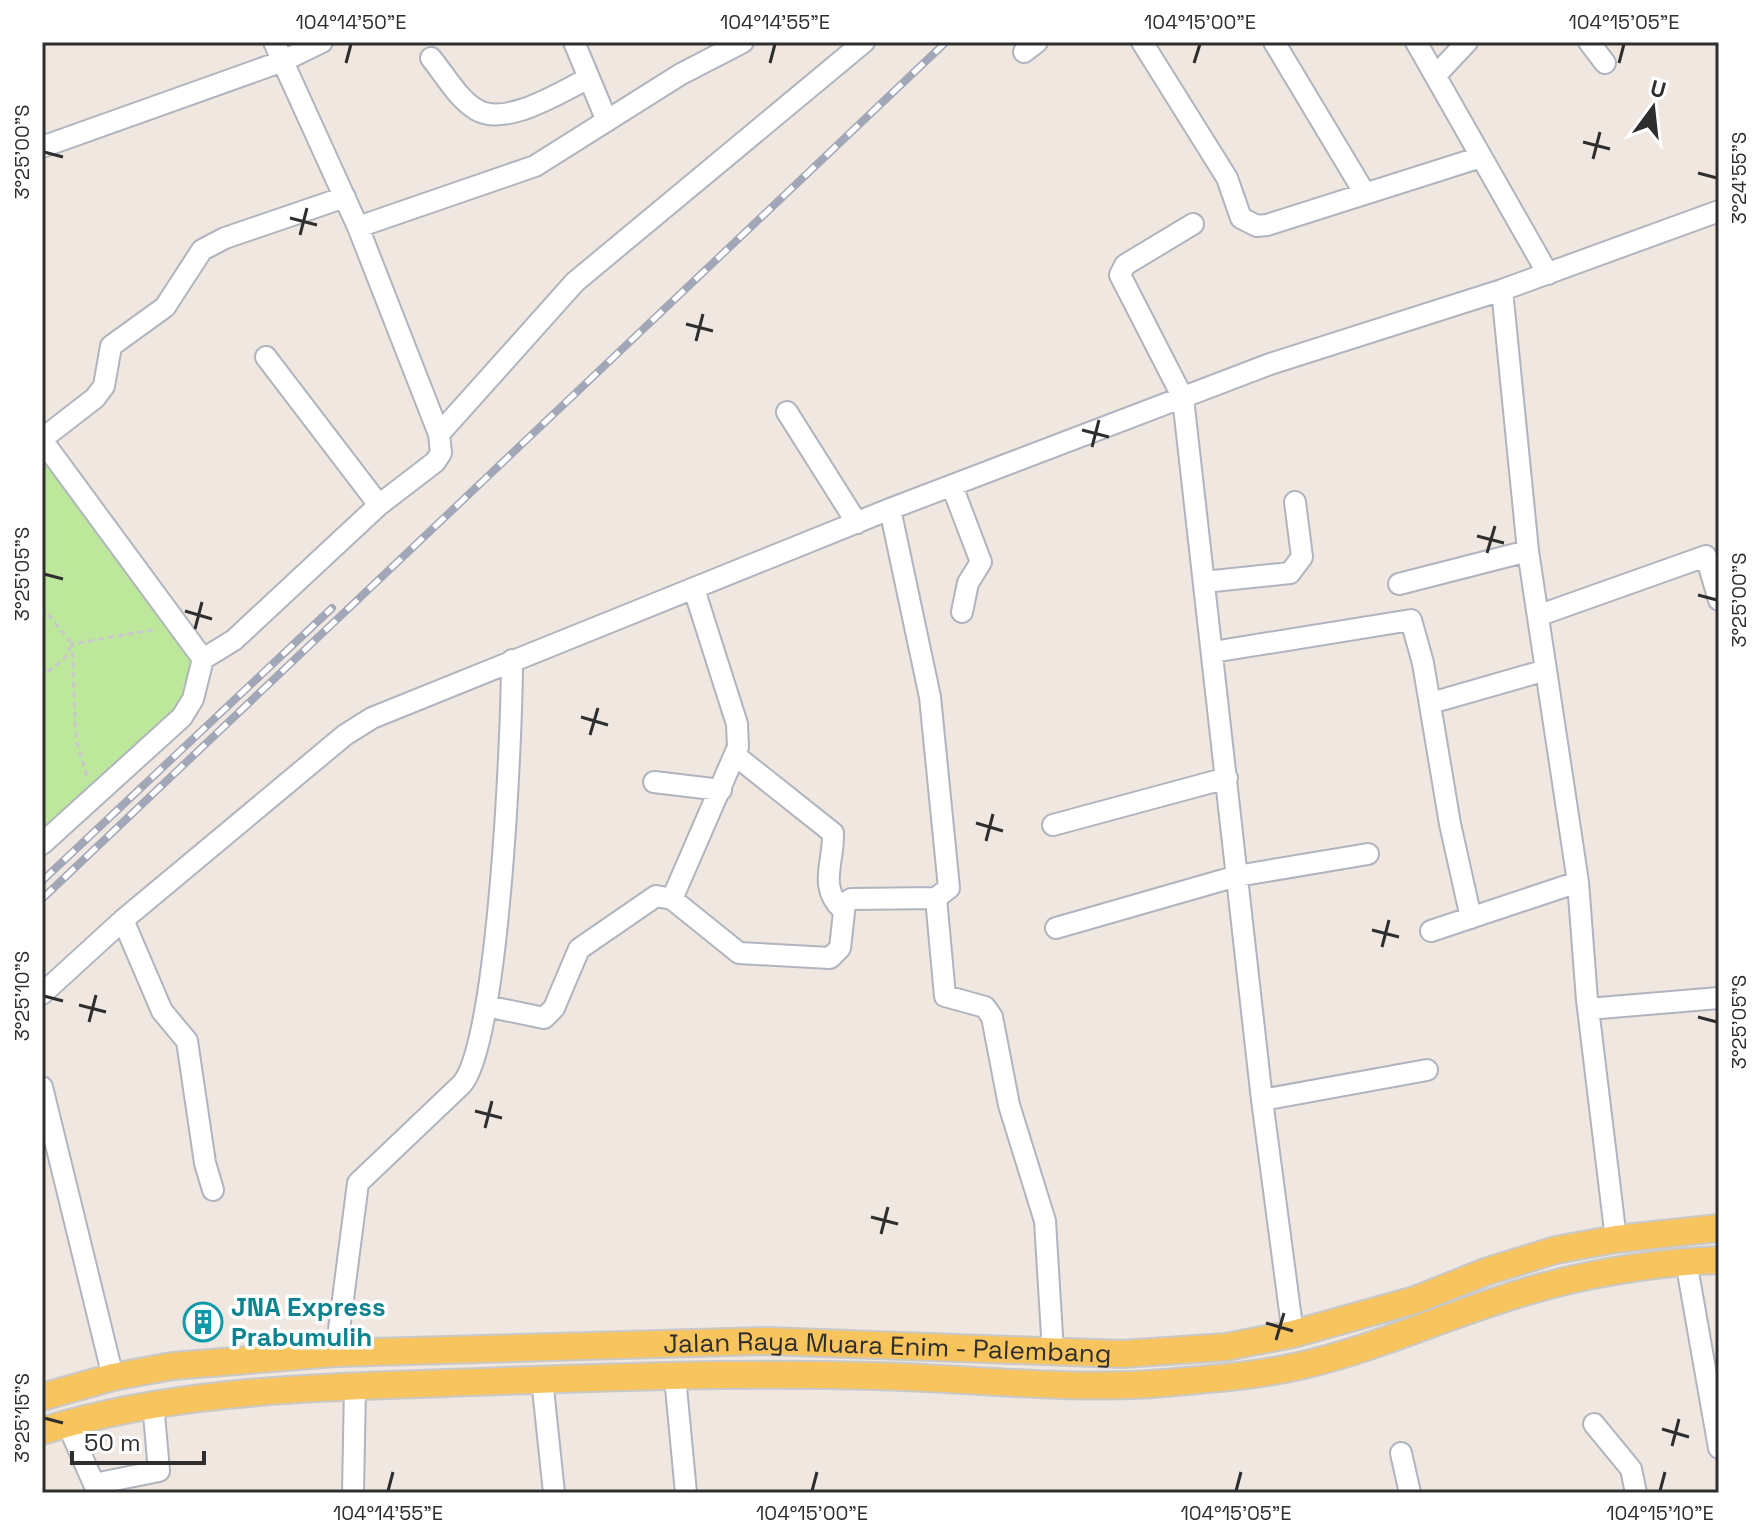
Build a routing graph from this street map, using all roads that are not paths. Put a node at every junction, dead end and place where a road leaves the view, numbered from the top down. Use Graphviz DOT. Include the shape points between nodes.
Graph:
graph roads {
  1 [pos="274,42"];
  2 [pos="322,42"];
  3 [pos="574,42"];
  4 [pos="743,42"];
  5 [pos="864,42"];
  6 [pos="1142,42"];
  7 [pos="1274,42"];
  8 [pos="1416,42"];
  9 [pos="1467,42"];
  10 [pos="1589,42"];
  11 [pos="431,58"];
  12 [pos="283,61"];
  13 [pos="1605,63"];
  14 [pos="1437,74"];
  15 [pos="589,78"];
  16 [pos="607,121"];
  17 [pos="42,147"];
  18 [pos="1481,157"];
  19 [pos="1364,192"];
  20 [pos="345,197"];
  21 [pos="1719,211"];
  22 [pos="1193,224"];
  23 [pos="358,227"];
  24 [pos="1548,274"];
  25 [pos="1502,290"];
  26 [pos="266,357"];
  27 [pos="1183,398"];
  28 [pos="787,412"];
  29 [pos="439,434"];
  30 [pos="42,440"];
  31 [pos="952,486"];
  32 [pos="1295,502"];
  33 [pos="379,505"];
  34 [pos="890,509"];
  35 [pos="857,523"];
  36 [pos="1528,551"];
  37 [pos="1712,553"];
  38 [pos="1204,582"];
  39 [pos="1399,584"];
  40 [pos="694,589"];
  41 [pos="1719,600"];
  42 [pos="962,612"];
  43 [pos="1540,615"];
  44 [pos="1213,652"];
  45 [pos="203,659"];
  46 [pos="512,660"];
  47 [pos="1546,670"];
  48 [pos="1431,703"];
  49 [pos="736,756"];
  50 [pos="1227,778"];
  51 [pos="654,782"];
  52 [pos="721,790"];
  53 [pos="1053,825"];
  54 [pos="42,844"];
  55 [pos="1368,854"];
  56 [pos="1237,876"];
  57 [pos="1578,882"];
  58 [pos="936,898"];
  59 [pos="672,899"];
  60 [pos="842,909"];
  61 [pos="1471,918"];
  62 [pos="123,920"];
  63 [pos="1056,928"];
  64 [pos="1431,931"];
  65 [pos="42,994"];
  66 [pos="1719,998"];
  67 [pos="486,1006"];
  68 [pos="1588,1009"];
  69 [pos="1427,1070"];
  70 [pos="42,1087"];
  71 [pos="1262,1100"];
  72 [pos="213,1190"];
  73 [pos="1719,1228"];
  74 [pos="1616,1239"];
  75 [pos="1719,1260"];
  76 [pos="1686,1261"];
  77 [pos="1293,1334"];
  78 [pos="467,1348"];
  79 [pos="422,1350"];
  80 [pos="1053,1352"];
  81 [pos="336,1353"];
  82 [pos="113,1377"];
  83 [pos="675,1377"];
  84 [pos="542,1379"];
  85 [pos="469,1382"];
  86 [pos="426,1384"];
  87 [pos="355,1386"];
  88 [pos="42,1397"];
  89 [pos="153,1403"];
  90 [pos="1594,1424"];
  91 [pos="54,1427"];
  92 [pos="1719,1448"];
  93 [pos="1401,1453"];
  94 [pos="353,1493"];
  95 [pos="554,1493"];
  96 [pos="686,1493"];
  97 [pos="1410,1493"];
  98 [pos="1636,1493"];
  1 -- 12 [label="street"];
  2 -- 12 [label="street"];
  3 -- 15 [label="street"];
  4 -- 16 [label="street"];
  5 -- 29 [label="street" via="575,282"];
  6 -- 19 [label="street" via="1227,178 1247,223 1267,225"];
  7 -- 19 [label="street"];
  8 -- 14 [label="street"];
  9 -- 14 [label="street"];
  10 -- 13 [label="street"];
  11 -- 15 [label="street" via="466,101 487,114 533,106"];
  12 -- 17 [label="street"];
  12 -- 20 [label="street"];
  14 -- 18 [label="street"];
  15 -- 16 [label="street"];
  16 -- 23 [label="street" via="535,166"];
  18 -- 19 [label="street"];
  18 -- 24 [label="street"];
  20 -- 23 [label="street"];
  20 -- 30 [label="street" via="202,250 165,307 111,346 107,380 95,398"];
  21 -- 24 [label="street"];
  22 -- 27 [label="street" via="1125,265 1120,275"];
  23 -- 29 [label="street"];
  24 -- 25 [label="street"];
  25 -- 27 [label="street" via="1270,364"];
  25 -- 36 [label="street"];
  26 -- 33 [label="street"];
  27 -- 31 [label="street"];
  27 -- 38 [label="street"];
  28 -- 35 [label="street"];
  29 -- 33 [label="street" via="441,453 435,462"];
  30 -- 45 [label="street"];
  31 -- 34 [label="street"];
  31 -- 42 [label="street" via="981,562 968,583"];
  32 -- 38 [label="street" via="1302,557 1290,573"];
  33 -- 45 [label="street" via="234,640"];
  34 -- 35 [label="street"];
  34 -- 58 [label="street" via="932,713 951,880 944,895"];
  35 -- 40 [label="street"];
  36 -- 39 [label="street"];
  36 -- 43 [label="street"];
  37 -- 41 [label="street"];
  37 -- 43 [label="street"];
  38 -- 44 [label="street"];
  40 -- 46 [label="street"];
  40 -- 49 [label="street" via="737,724"];
  43 -- 47 [label="street"];
  44 -- 48 [label="street" via="1408,619 1414,623"];
  44 -- 50 [label="street"];
  45 -- 54 [label="street" via="196,691 182,717"];
  46 -- 62 [label="street" via="385,712 345,735"];
  46 -- 67 [label="street" via="512,738"];
  47 -- 48 [label="street"];
  47 -- 57 [label="street"];
  48 -- 61 [label="street"];
  49 -- 52 [label="street"];
  49 -- 60 [label="street" via="833,833 827,885"];
  50 -- 53 [label="street"];
  50 -- 56 [label="street"];
  51 -- 52 [label="street"];
  52 -- 59 [label="street"];
  55 -- 56 [label="street"];
  56 -- 63 [label="street"];
  56 -- 71 [label="street"];
  57 -- 61 [label="street"];
  57 -- 68 [label="street"];
  58 -- 60 [label="street" via="851,899"];
  58 -- 80 [label="street" via="945,996 985,1007 992,1017 1009,1105 1045,1221"];
  59 -- 60 [label="street" via="729,947 748,955 836,955"];
  59 -- 67 [label="street" via="656,896 586,942 544,1018"];
  61 -- 64 [label="street"];
  62 -- 65 [label="street"];
  62 -- 72 [label="street" via="162,1011 187,1041"];
  66 -- 68 [label="street"];
  67 -- 81 [label="street" via="468,1076 358,1183"];
  68 -- 74 [label="street"];
  69 -- 71 [label="street"];
  70 -- 82 [label="street"];
  71 -- 77 [label="street"];
  73 -- 74 [label="main road, Jalan Raya Muara Enim - Palembang"];
  74 -- 77 [label="main road, Jalan Raya Muara Enim - Palembang" via="1556,1250 1415,1300"];
  75 -- 76 [label="main road, Jalan Raya Muara Enim - Palembang"];
  76 -- 83 [label="main road, Jalan Raya Muara Enim - Palembang" via="1564,1280 1299,1366 1233,1376 1088,1385 779,1374"];
  76 -- 92 [label="street"];
  77 -- 80 [label="main road, Jalan Raya Muara Enim - Palembang" via="1161,1353"];
  78 -- 79 [label="main road, Jalan Raya Muara Enim - Palembang"];
  78 -- 80 [label="main road, Jalan Raya Muara Enim - Palembang" via="768,1341"];
  78 -- 85 [label="main road"];
  79 -- 81 [label="main road, Jalan Raya Muara Enim - Palembang"];
  79 -- 86 [label="main road"];
  81 -- 82 [label="main road, Jalan Raya Muara Enim - Palembang" via="235,1358"];
  82 -- 88 [label="main road, Jalan Raya Muara Enim - Palembang"];
  83 -- 84 [label="main road, Jalan Raya Muara Enim - Palembang"];
  83 -- 96 [label="street"];
  84 -- 85 [label="main road, Jalan Raya Muara Enim - Palembang"];
  84 -- 95 [label="street"];
  85 -- 86 [label="main road, Jalan Raya Muara Enim - Palembang"];
  86 -- 87 [label="main road, Jalan Raya Muara Enim - Palembang"];
  87 -- 89 [label="main road, Jalan Raya Muara Enim - Palembang"];
  87 -- 94 [label="street"];
  89 -- 91 [label="main road, Jalan Raya Muara Enim - Palembang"];
  89 -- 91 [label="street" via="159,1471 94,1484"];
  90 -- 98 [label="street" via="1631,1469"];
  93 -- 97 [label="street"];
}
